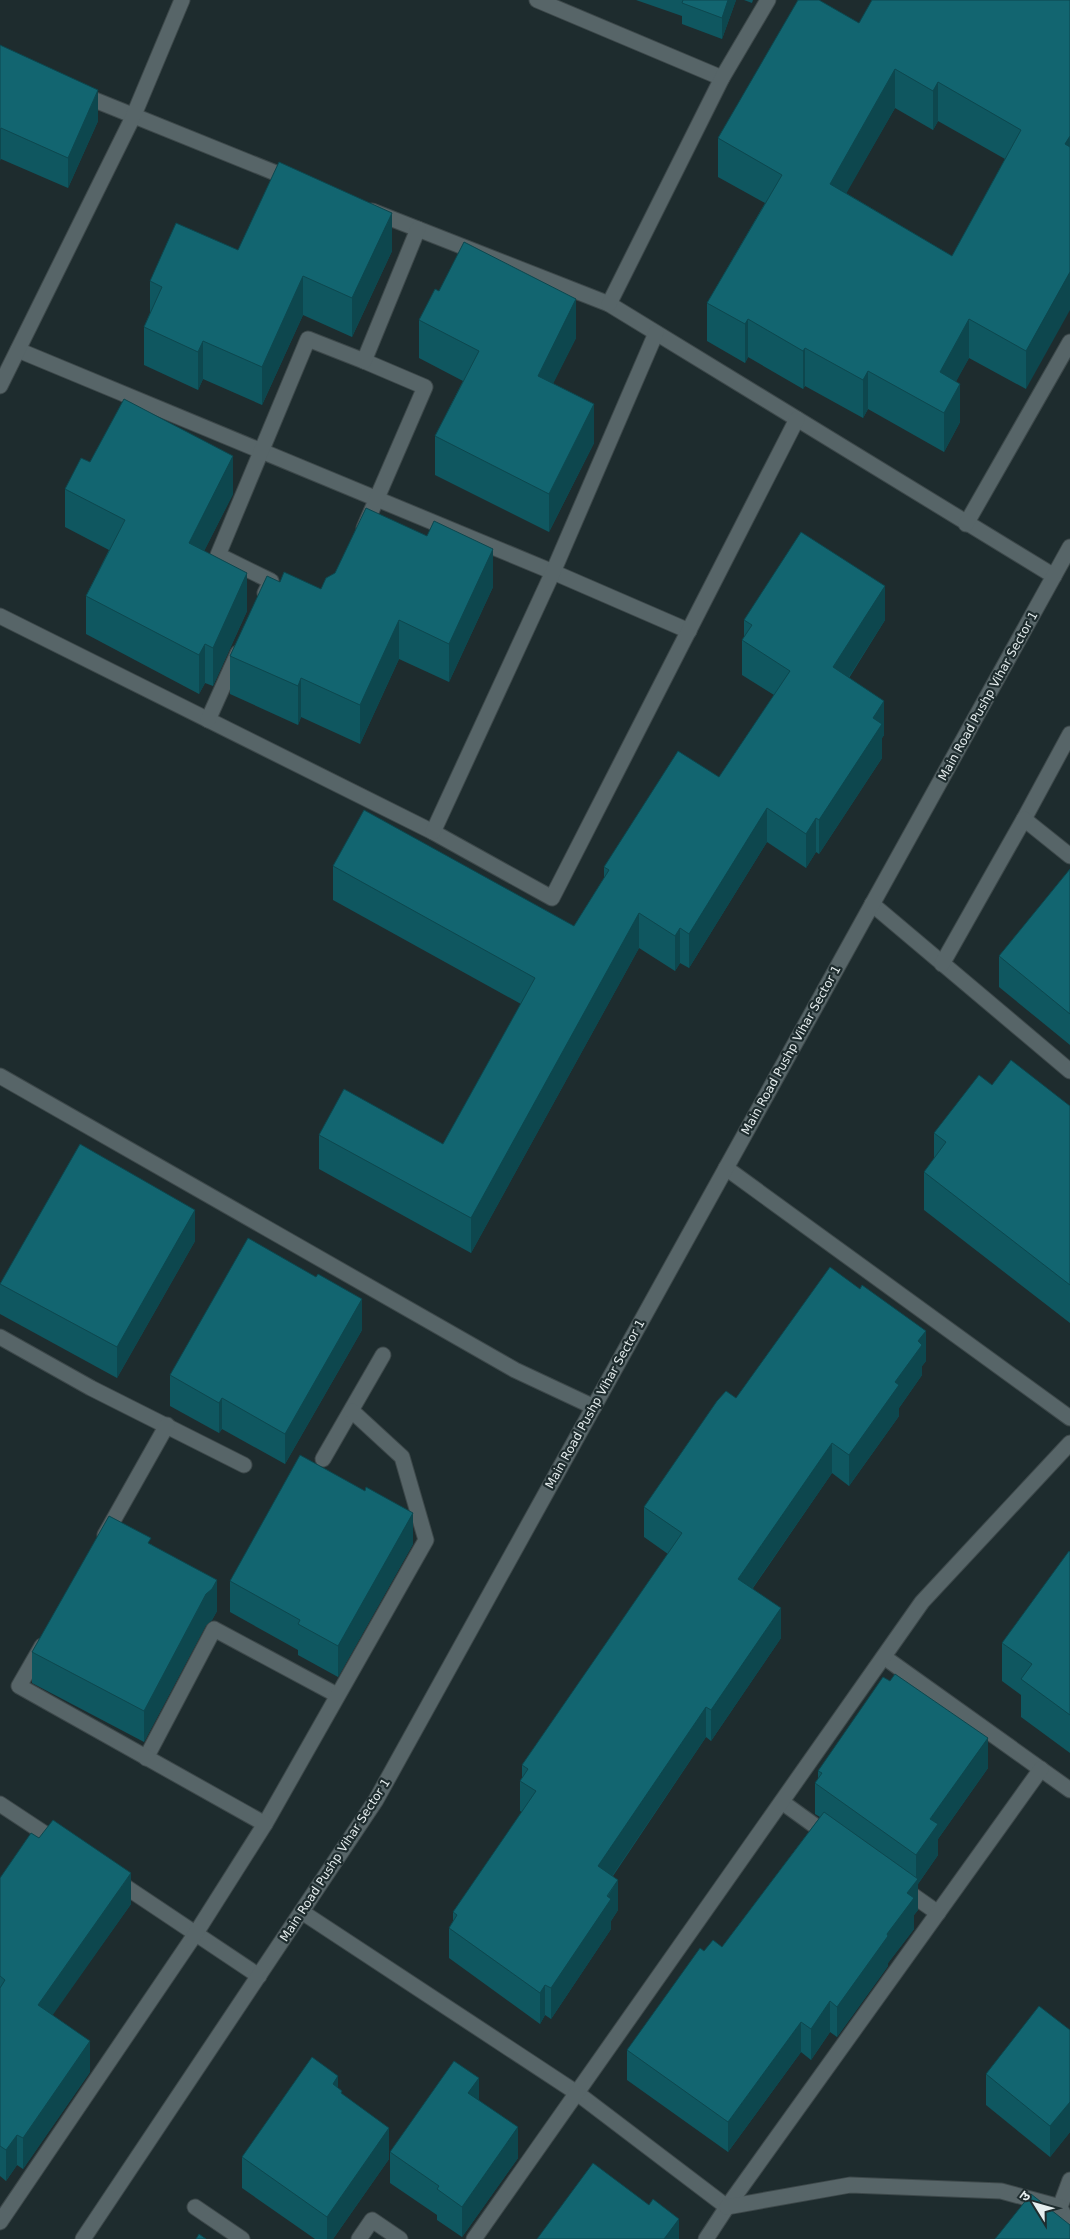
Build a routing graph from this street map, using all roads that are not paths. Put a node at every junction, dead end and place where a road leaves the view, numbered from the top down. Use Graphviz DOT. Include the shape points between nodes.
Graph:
graph roads {
  1 [pos="182,0"];
  2 [pos="537,0"];
  3 [pos="768,0"];
  4 [pos="722,78"];
  5 [pos="68,89"];
  6 [pos="133,117"];
  7 [pos="307,185"];
  8 [pos="362,207"];
  9 [pos="418,229"];
  10 [pos="609,304"];
  11 [pos="656,333"];
  12 [pos="1070,342"];
  13 [pos="18,350"];
  14 [pos="364,361"];
  15 [pos="0,386"];
  16 [pos="797,419"];
  17 [pos="261,451"];
  18 [pos="378,500"];
  19 [pos="966,524"];
  20 [pos="357,544"];
  21 [pos="1070,547"];
  22 [pos="553,572"];
  23 [pos="1054,576"];
  24 [pos="271,581"];
  25 [pos="287,588"];
  26 [pos="259,607"];
  27 [pos="0,616"];
  28 [pos="689,632"];
  29 [pos="243,642"];
  30 [pos="208,720"];
  31 [pos="1070,734"];
  32 [pos="1024,819"];
  33 [pos="433,832"];
  34 [pos="1070,856"];
  35 [pos="872,904"];
  36 [pos="942,964"];
  37 [pos="1070,1071"];
  38 [pos="0,1076"];
  39 [pos="726,1168"];
  40 [pos="0,1337"];
  41 [pos="384,1355"];
  42 [pos="594,1407"];
  43 [pos="352,1411"];
  44 [pos="1070,1418"];
  45 [pos="167,1425"];
  46 [pos="1070,1443"];
  47 [pos="323,1459"];
  48 [pos="244,1465"];
  49 [pos="98,1547"];
  50 [pos="49,1634"];
  51 [pos="884,1656"];
  52 [pos="337,1695"];
  53 [pos="146,1758"];
  54 [pos="1041,1769"];
  55 [pos="1070,1790"];
  56 [pos="782,1802"];
  57 [pos="2,1809"];
  58 [pos="265,1824"];
  59 [pos="844,1846"];
  60 [pos="71,1851"];
  61 [pos="104,1873"];
  62 [pos="891,1880"];
  63 [pos="302,1912"];
  64 [pos="938,1913"];
  65 [pos="196,1933"];
  66 [pos="259,1976"];
  67 [pos="577,2093"];
  68 [pos="1070,2180"];
  69 [pos="195,2207"];
  70 [pos="727,2207"];
  71 [pos="1060,2208"];
  72 [pos="0,2222"];
  73 [pos="1070,2228"];
  74 [pos="83,2239"];
  75 [pos="242,2239"];
  76 [pos="359,2239"];
  77 [pos="400,2239"];
  78 [pos="474,2239"];
  79 [pos="706,2239"];
  1 -- 6 [label="street"];
  2 -- 4 [label="street"];
  3 -- 4 [label="street"];
  4 -- 10 [label="street"];
  5 -- 6 [label="street"];
  6 -- 7 [label="street"];
  6 -- 13 [label="street"];
  8 -- 9 [label="street"];
  9 -- 10 [label="street"];
  9 -- 14 [label="street"];
  10 -- 11 [label="street"];
  11 -- 16 [label="street"];
  11 -- 22 [label="street"];
  12 -- 19 [label="street"];
  13 -- 15 [label="street"];
  13 -- 17 [label="street"];
  14 -- 17 [label="street" via="308,339"];
  14 -- 18 [label="street" via="425,387"];
  16 -- 19 [label="street"];
  16 -- 28 [label="street"];
  17 -- 18 [label="street"];
  17 -- 24 [label="street" via="218,556"];
  18 -- 20 [label="street"];
  18 -- 22 [label="street"];
  19 -- 23 [label="street"];
  21 -- 23 [label="street, Main Road Pushp Vihar Sector 1"];
  22 -- 28 [label="street"];
  22 -- 33 [label="street"];
  23 -- 35 [label="street, Main Road Pushp Vihar Sector 1"];
  24 -- 25 [label="street"];
  24 -- 26 [label="street"];
  27 -- 30 [label="street"];
  28 -- 33 [label="street" via="552,898"];
  29 -- 30 [label="street"];
  30 -- 33 [label="street"];
  31 -- 32 [label="street"];
  32 -- 34 [label="street"];
  32 -- 36 [label="street"];
  35 -- 36 [label="street"];
  35 -- 39 [label="street, Main Road Pushp Vihar Sector 1"];
  36 -- 37 [label="street"];
  38 -- 42 [label="street" via="516,1370"];
  39 -- 42 [label="street, Main Road Pushp Vihar Sector 1"];
  39 -- 44 [label="street"];
  40 -- 45 [label="street" via="91,1388"];
  41 -- 43 [label="street"];
  42 -- 63 [label="street, Main Road Pushp Vihar Sector 1" via="376,1800"];
  43 -- 47 [label="street"];
  43 -- 52 [label="street" via="402,1457 426,1540"];
  45 -- 48 [label="street"];
  45 -- 49 [label="street"];
  46 -- 51 [label="street" via="922,1602"];
  50 -- 53 [label="street" via="19,1686"];
  51 -- 54 [label="street"];
  51 -- 56 [label="street"];
  52 -- 53 [label="street" via="214,1629"];
  52 -- 58 [label="street"];
  53 -- 58 [label="street"];
  54 -- 55 [label="street"];
  54 -- 64 [label="street"];
  56 -- 59 [label="street"];
  56 -- 67 [label="street"];
  57 -- 60 [label="street"];
  58 -- 65 [label="street"];
  61 -- 65 [label="street"];
  62 -- 64 [label="street"];
  63 -- 66 [label="street, Main Road Pushp Vihar Sector 1"];
  63 -- 67 [label="street"];
  64 -- 70 [label="street"];
  65 -- 66 [label="street"];
  65 -- 72 [label="street"];
  66 -- 74 [label="street, Main Road Pushp Vihar Sector 1"];
  67 -- 70 [label="street"];
  67 -- 78 [label="street"];
  68 -- 71 [label="street"];
  69 -- 75 [label="street"];
  70 -- 71 [label="street" via="850,2185 1001,2191"];
  70 -- 79 [label="street"];
  71 -- 73 [label="street"];
  76 -- 77 [label="street" via="372,2220"];
}
